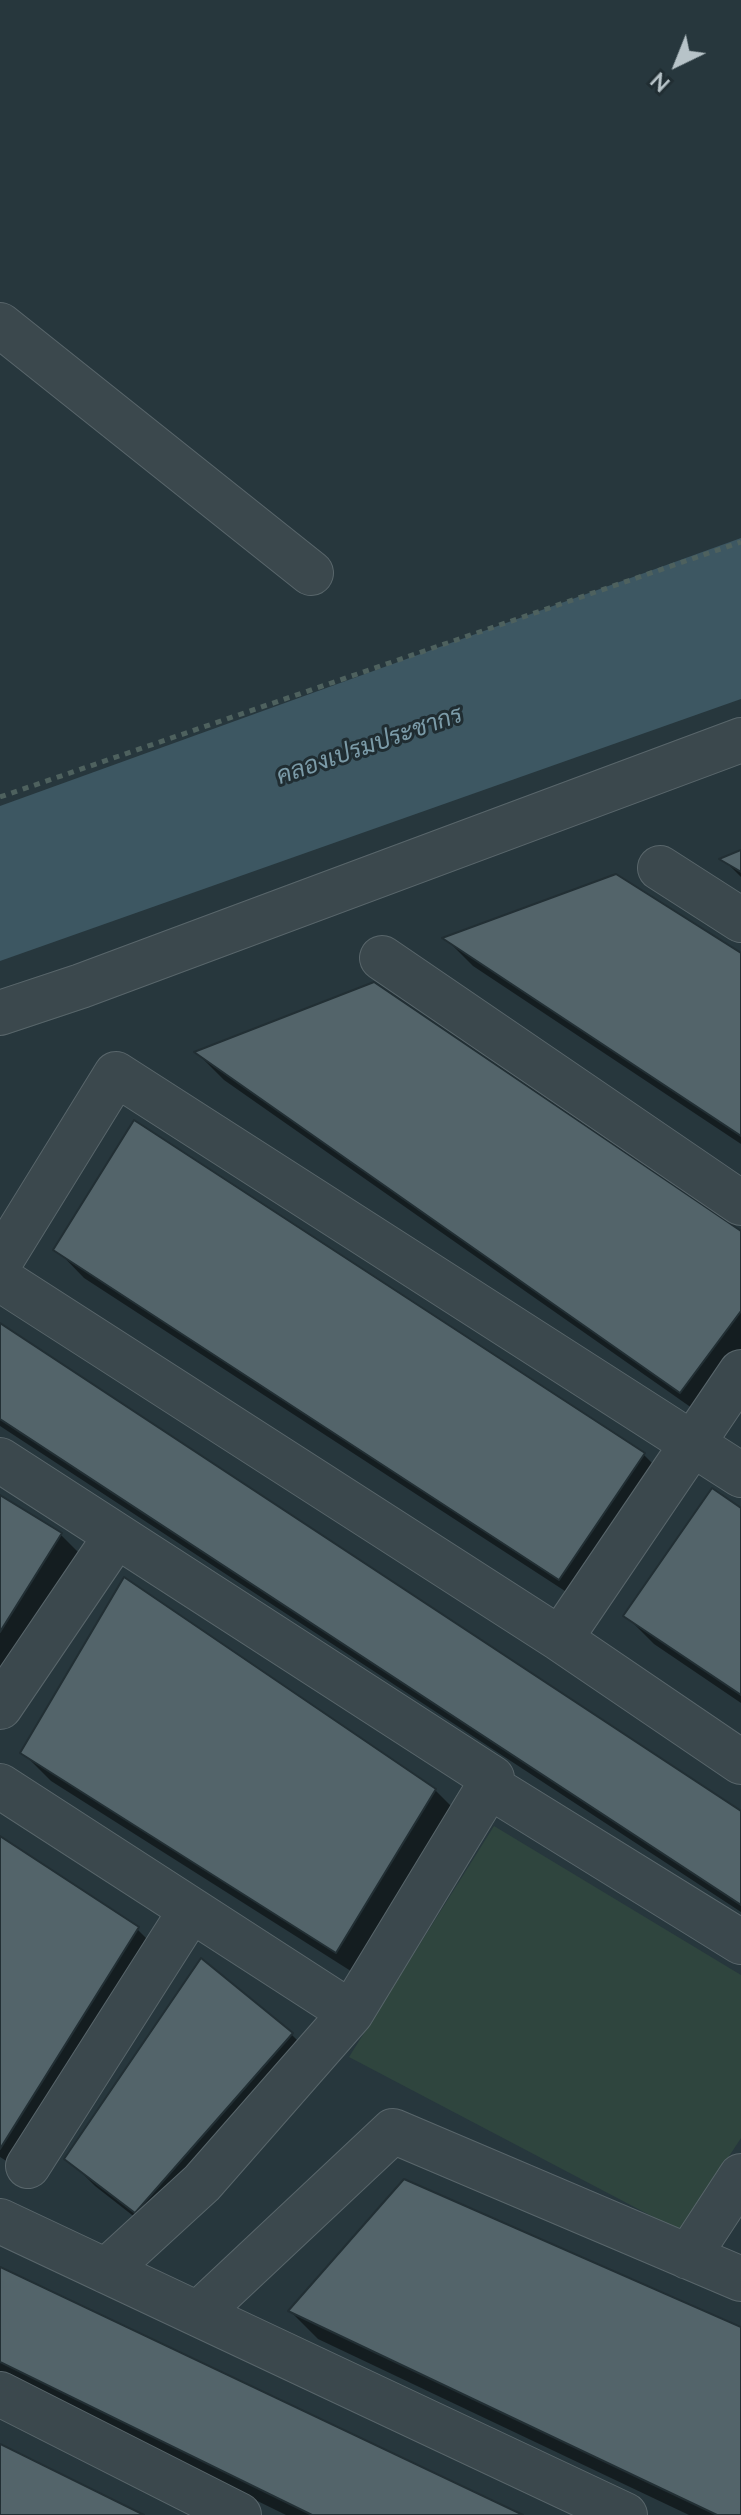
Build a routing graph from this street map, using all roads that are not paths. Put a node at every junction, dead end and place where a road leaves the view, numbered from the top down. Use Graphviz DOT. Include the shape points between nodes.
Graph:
graph roads {
  1 [pos="0,325"];
  2 [pos="311,573"];
  3 [pos="741,740"];
  4 [pos="660,868"];
  5 [pos="741,920"];
  6 [pos="382,958"];
  7 [pos="0,1013"];
  8 [pos="741,1203"];
  9 [pos="0,1262"];
  10 [pos="0,1279"];
  11 [pos="741,1372"];
  12 [pos="692,1443"];
  13 [pos="0,1460"];
  14 [pos="741,1475"];
  15 [pos="116,1536"];
  16 [pos="560,1639"];
  17 [pos="0,1707"];
  18 [pos="741,1762"];
  19 [pos="0,1786"];
  20 [pos="489,1786"];
  21 [pos="191,1910"];
  22 [pos="741,1942"];
  23 [pos="351,2013"];
  24 [pos="28,2166"];
  25 [pos="741,2176"];
  26 [pos="0,2221"];
  27 [pos="688,2257"];
  28 [pos="106,2271"];
  29 [pos="741,2279"];
  30 [pos="198,2314"];
  31 [pos="0,2394"];
  32 [pos="239,2515"];
  33 [pos="625,2515"];
  1 -- 2 [label="street"];
  3 -- 7 [label="street"];
  4 -- 5 [label="street"];
  6 -- 8 [label="street"];
  9 -- 12 [label="street" via="116,1074"];
  10 -- 16 [label="street"];
  11 -- 12 [label="street"];
  12 -- 14 [label="street"];
  12 -- 16 [label="street"];
  13 -- 15 [label="street"];
  15 -- 17 [label="street"];
  15 -- 20 [label="street" via="492,1778"];
  16 -- 18 [label="street"];
  19 -- 21 [label="street"];
  20 -- 22 [label="street"];
  20 -- 23 [label="street"];
  21 -- 23 [label="street"];
  21 -- 24 [label="street"];
  23 -- 28 [label="street" via="202,2183"];
  25 -- 27 [label="street"];
  26 -- 28 [label="street"];
  27 -- 29 [label="street"];
  27 -- 30 [label="street" via="393,2131"];
  28 -- 30 [label="street"];
  30 -- 33 [label="street"];
  31 -- 32 [label="street"];
}
